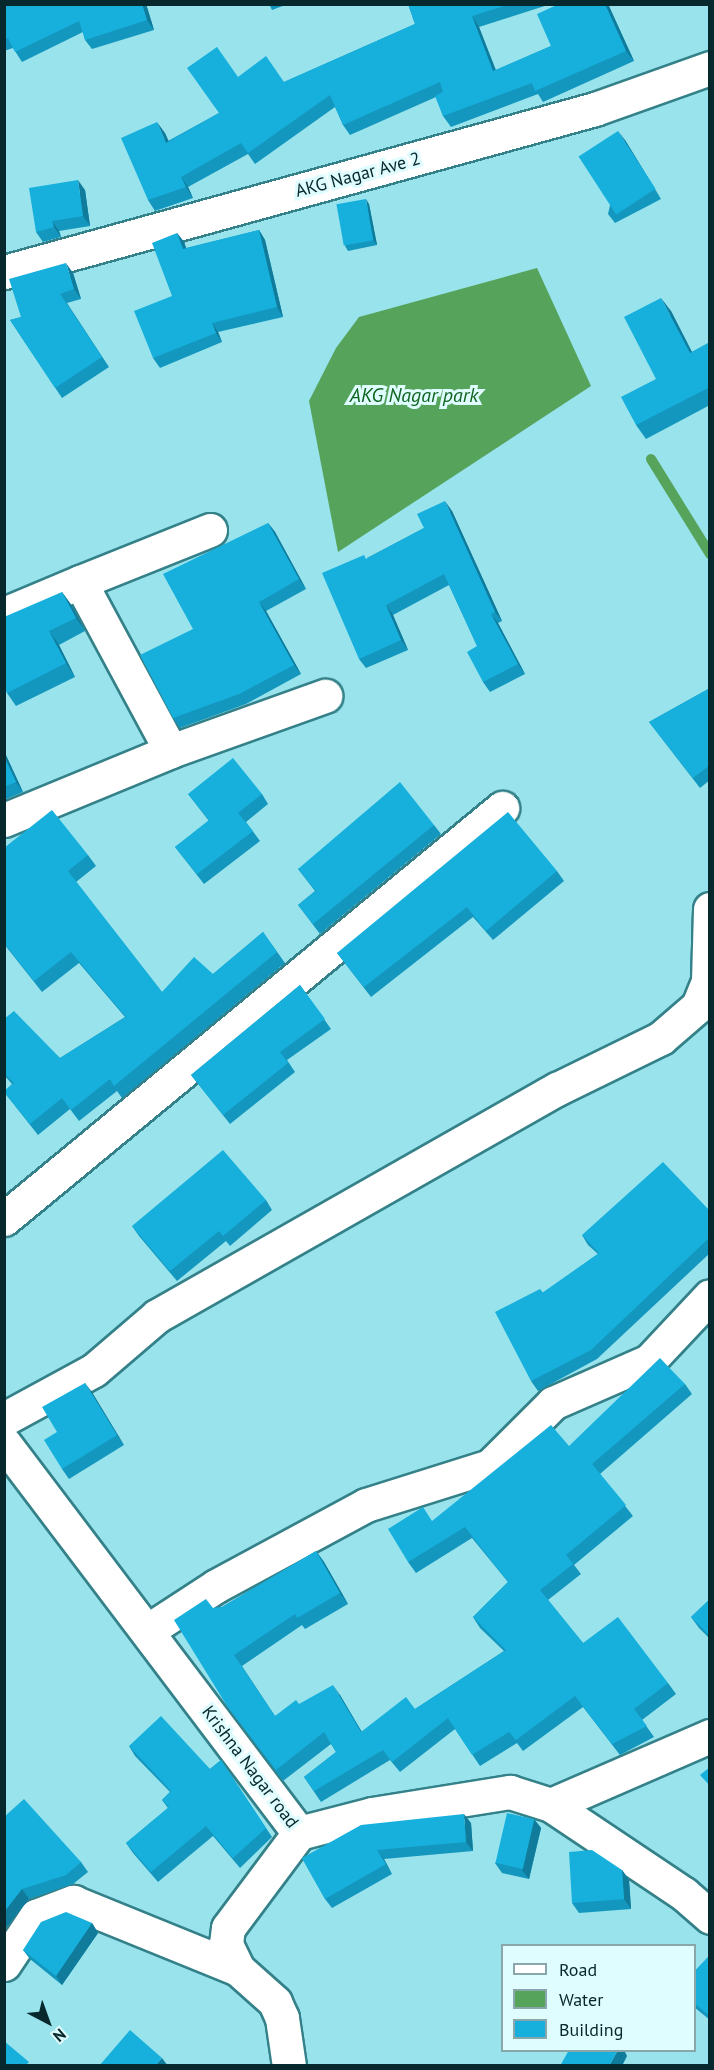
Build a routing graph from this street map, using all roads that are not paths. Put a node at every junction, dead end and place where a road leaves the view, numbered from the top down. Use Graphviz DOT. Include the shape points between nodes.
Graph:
graph roads {
  1 [pos="710,68"];
  2 [pos="4,272"];
  3 [pos="210,530"];
  4 [pos="80,582"];
  5 [pos="4,614"];
  6 [pos="325,696"];
  7 [pos="171,751"];
  8 [pos="502,808"];
  9 [pos="4,820"];
  10 [pos="710,909"];
  11 [pos="4,1219"];
  12 [pos="710,1296"];
  13 [pos="4,1419"];
  14 [pos="4,1443"];
  15 [pos="147,1631"];
  16 [pos="710,1736"];
  17 [pos="550,1805"];
  18 [pos="299,1833"];
  19 [pos="710,1917"];
  20 [pos="4,1964"];
  21 [pos="238,1969"];
  22 [pos="289,2066"];
  1 -- 2 [label="street, AKG Nagar Ave 2" via="595,109"];
  3 -- 4 [label="street"];
  4 -- 5 [label="street"];
  4 -- 7 [label="street"];
  6 -- 7 [label="street"];
  7 -- 9 [label="street"];
  8 -- 11 [label="street"];
  10 -- 13 [label="street" via="708,981 698,1006 661,1038 557,1089 157,1316 94,1370"];
  12 -- 15 [label="street" via="649,1361 562,1398 490,1466 366,1505 216,1586"];
  14 -- 15 [label="street, Krishna Nagar road"];
  15 -- 18 [label="street, Krishna Nagar road"];
  16 -- 17 [label="street"];
  17 -- 18 [label="street, Krishna Nagar road" via="510,1792 372,1814"];
  17 -- 19 [label="street, Krishna Nagar road" via="684,1894"];
  18 -- 21 [label="street" via="228,1928 226,1944"];
  20 -- 21 [label="street" via="36,1916 73,1902"];
  21 -- 22 [label="street" via="275,2002"];
}
